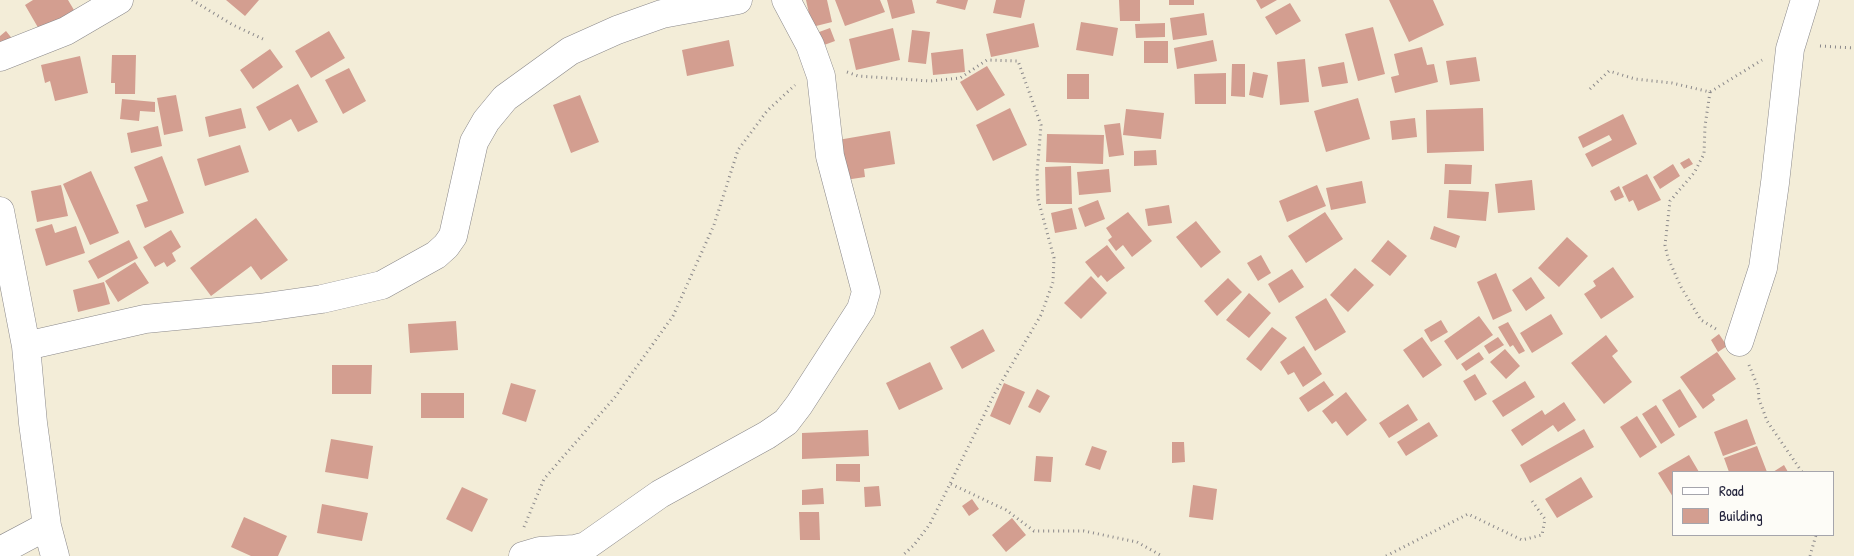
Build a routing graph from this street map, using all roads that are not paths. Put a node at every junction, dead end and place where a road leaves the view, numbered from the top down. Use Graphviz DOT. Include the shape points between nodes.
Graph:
graph roads {
  1 [pos="120,0"];
  2 [pos="738,0"];
  3 [pos="786,0"];
  4 [pos="1805,0"];
  5 [pos="0,57"];
  6 [pos="0,211"];
  7 [pos="1739,342"];
  8 [pos="26,346"];
  9 [pos="47,526"];
  10 [pos="523,543"];
  11 [pos="0,551"];
  12 [pos="55,556"];
  1 -- 5 [label="street" via="66,31"];
  2 -- 8 [label="street" via="662,14 617,30 570,52 505,98 486,120 474,142 453,236 436,255 382,285 322,299 145,319"];
  3 -- 10 [label="street" via="822,76 830,156 866,292 861,309 786,422 660,494 586,546 540,551"];
  4 -- 7 [label="street" via="1790,50 1763,268"];
  6 -- 8 [label="street"];
  8 -- 9 [label="street"];
  9 -- 11 [label="street"];
  9 -- 12 [label="street"];
}
